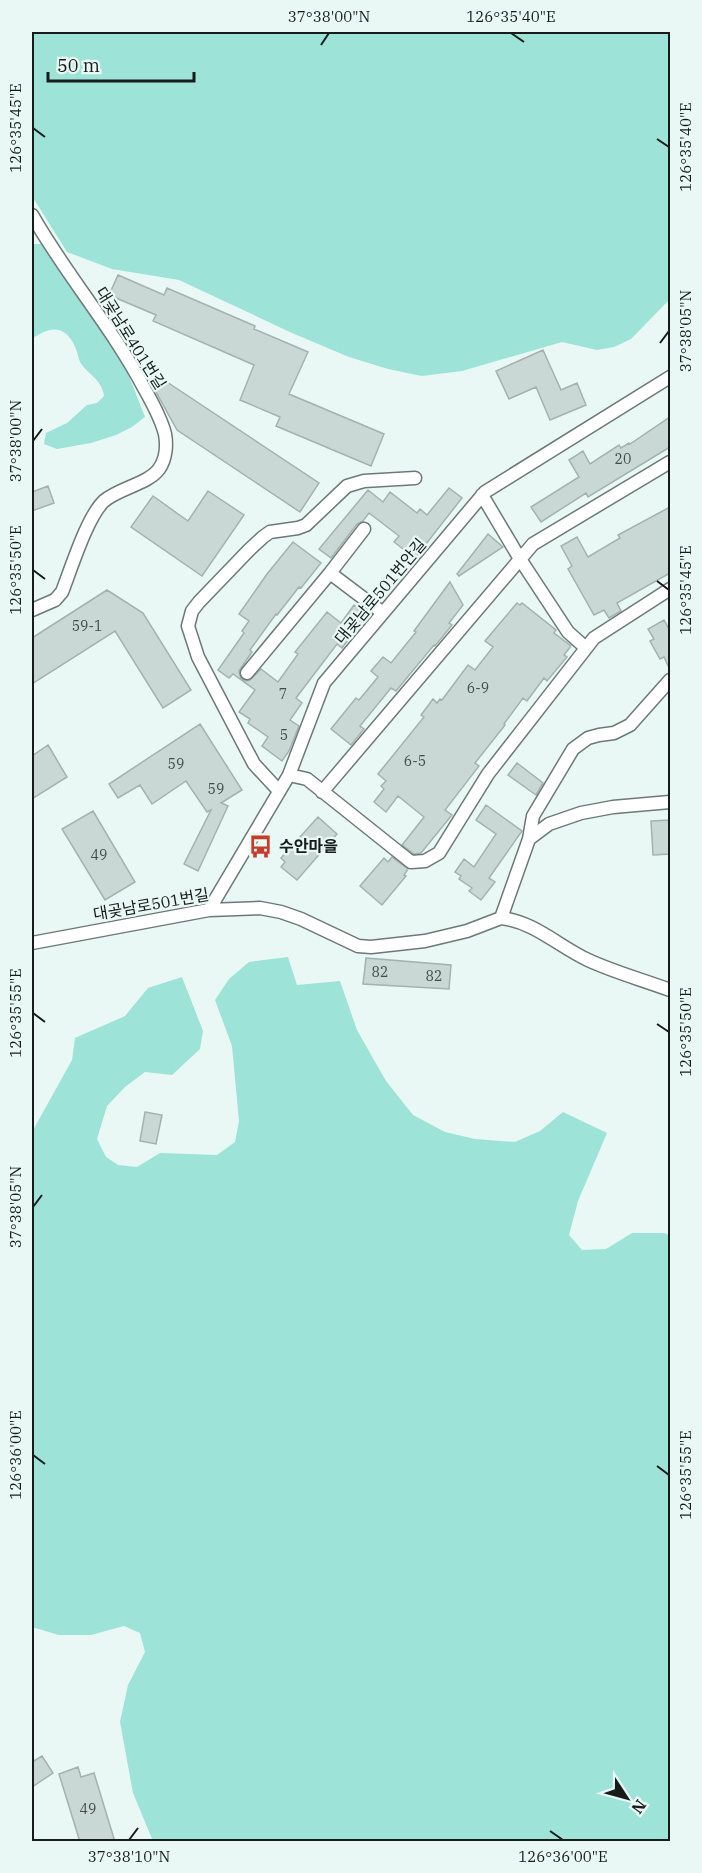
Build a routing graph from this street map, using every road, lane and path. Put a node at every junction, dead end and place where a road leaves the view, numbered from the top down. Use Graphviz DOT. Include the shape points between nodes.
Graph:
graph roads {
  1 [pos="32,215"];
  2 [pos="670,377"];
  3 [pos="670,462"];
  4 [pos="415,478"];
  5 [pos="482,495"];
  6 [pos="364,529"];
  7 [pos="520,559"];
  8 [pos="330,573"];
  9 [pos="670,589"];
  10 [pos="32,610"];
  11 [pos="383,613"];
  12 [pos="586,648"];
  13 [pos="247,673"];
  14 [pos="670,680"];
  15 [pos="289,775"];
  16 [pos="279,791"];
  17 [pos="322,792"];
  18 [pos="670,802"];
  19 [pos="529,839"];
  20 [pos="209,910"];
  21 [pos="501,918"];
  22 [pos="32,943"];
  23 [pos="670,990"];
  1 -- 10 [label="lane, 대곶남로401번길" via="134,369 165,432 166,448 158,470 104,502 92,517 62,592 56,600"];
  2 -- 5 [label="lane, 대곶남로501번안길"];
  3 -- 7 [label="lane" via="533,544"];
  4 -- 16 [label="lane" via="346,486 306,525 270,532 192,611 188,627 198,657 254,764"];
  5 -- 7 [label="lane"];
  5 -- 11 [label="lane, 대곶남로501번안길"];
  6 -- 8 [label="lane"];
  7 -- 12 [label="lane" via="568,632"];
  7 -- 17 [label="lane"];
  8 -- 11 [label="lane"];
  8 -- 13 [label="lane"];
  9 -- 12 [label="lane" via="594,638"];
  11 -- 15 [label="lane, 대곶남로501번안길" via="324,683"];
  12 -- 17 [label="lane" via="488,774 439,853 425,861 411,862"];
  14 -- 19 [label="lane" via="630,725 588,738 573,749 532,816"];
  15 -- 16 [label="lane, 대곶남로501번안길"];
  15 -- 17 [label="lane" via="307,779"];
  16 -- 20 [label="lane, 대곶남로501번안길"];
  18 -- 19 [label="lane" via="581,813 549,824"];
  19 -- 21 [label="lane"];
  20 -- 21 [label="lane, 대곶남로501번길" via="281,912 358,946 371,947 425,941"];
  20 -- 22 [label="lane, 대곶남로501번길"];
  21 -- 23 [label="lane" via="529,925 600,966"];
}
